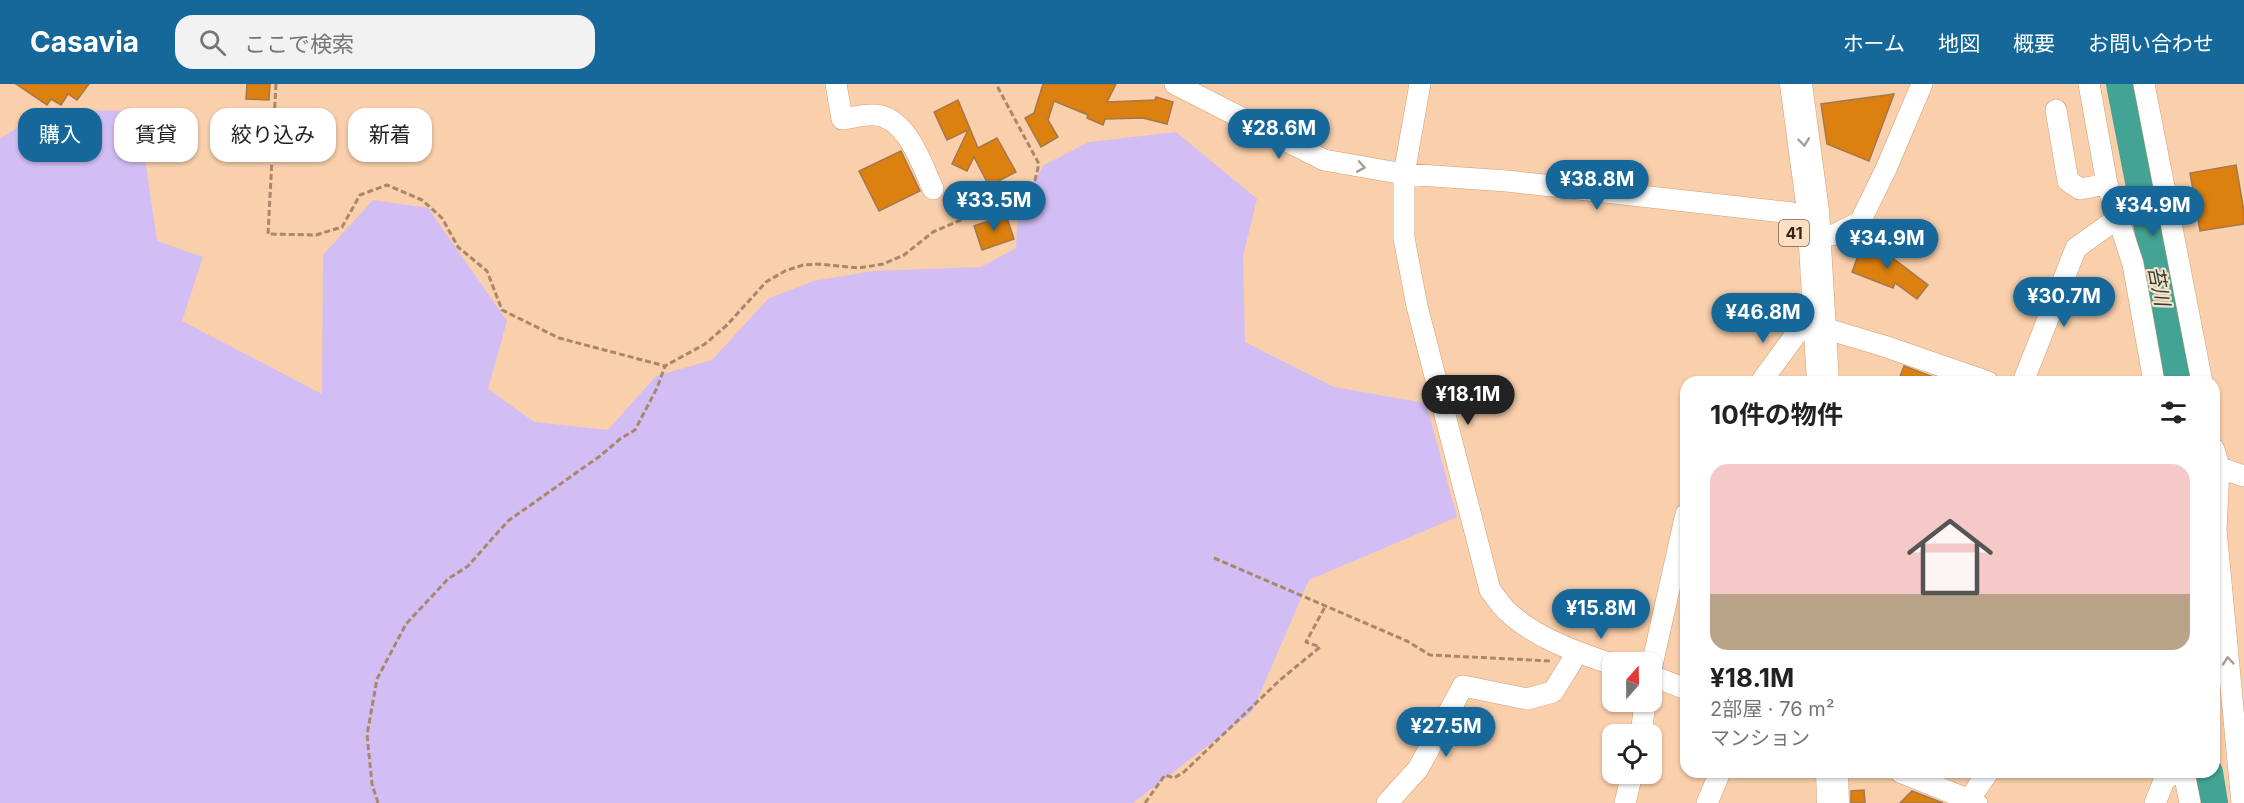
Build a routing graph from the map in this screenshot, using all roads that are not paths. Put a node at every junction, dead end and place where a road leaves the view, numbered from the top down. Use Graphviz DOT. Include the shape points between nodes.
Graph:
graph roads {
  1 [pos="836,84"];
  2 [pos="1175,84"];
  3 [pos="1420,84"];
  4 [pos="1775,84"];
  5 [pos="1796,84"];
  6 [pos="1922,84"];
  7 [pos="2089,84"];
  8 [pos="2144,84"];
  9 [pos="2056,110"];
  10 [pos="1404,174"];
  11 [pos="2107,184"];
  12 [pos="933,189"];
  13 [pos="1792,213"];
  14 [pos="2118,218"];
  15 [pos="1815,238"];
  16 [pos="1810,328"];
  17 [pos="1766,376"];
  18 [pos="1802,376"];
  19 [pos="1822,376"];
  20 [pos="1971,376"];
  21 [pos="2025,376"];
  22 [pos="2153,376"];
  23 [pos="2201,376"];
  24 [pos="2220,462"];
  25 [pos="2244,476"];
  26 [pos="1680,541"];
  27 [pos="2220,560"];
  28 [pos="1655,652"];
  29 [pos="1574,658"];
  30 [pos="1602,662"];
  31 [pos="1662,680"];
  32 [pos="1680,687"];
  33 [pos="2237,687"];
  34 [pos="1717,778"];
  35 [pos="1812,778"];
  36 [pos="1832,778"];
  37 [pos="1914,778"];
  38 [pos="1985,778"];
  39 [pos="2167,778"];
  40 [pos="2185,778"];
  41 [pos="1630,784"];
  42 [pos="1973,801"];
  43 [pos="1387,803"];
  44 [pos="1625,803"];
  45 [pos="1707,803"];
  46 [pos="1813,803"];
  47 [pos="1833,803"];
  48 [pos="2155,803"];
  49 [pos="2190,803"];
  50 [pos="2242,803"];
  1 -- 12 [label="street" via="842,119 875,115 888,118 912,142"];
  2 -- 10 [label="street, one-way" via="1324,160"];
  3 -- 10 [label="street"];
  4 -- 13 [label="highway, 41"];
  5 -- 15 [label="highway, 41, one-way"];
  6 -- 15 [label="street" via="1860,222 1836,234"];
  7 -- 11 [label="street"];
  8 -- 23 [label="street"];
  9 -- 11 [label="street" via="2068,181 2080,189"];
  10 -- 13 [label="street" via="1507,181"];
  10 -- 29 [label="street" via="1404,238 1417,306 1490,590 1508,612"];
  11 -- 14 [label="street"];
  13 -- 16 [label="highway, 41"];
  14 -- 21 [label="street" via="2080,243 2069,261"];
  14 -- 22 [label="street" via="2133,264"];
  15 -- 16 [label="highway, 41"];
  16 -- 17 [label="street"];
  16 -- 18 [label="highway, 41"];
  16 -- 19 [label="highway, 41"];
  16 -- 20 [label="street" via="1884,346"];
  24 -- 25 [label="street"];
  26 -- 28 [label="street"];
  33 -- 27 [label="street, one-way"];
  29 -- 30 [label="street"];
  29 -- 43 [label="street" via="1553,692 1527,699 1463,686 1418,769"];
  31 -- 32 [label="street"];
  33 -- 50 [label="street"];
  34 -- 45 [label="street"];
  35 -- 46 [label="highway"];
  36 -- 47 [label="highway"];
  37 -- 42 [label="street"];
  38 -- 42 [label="street"];
  39 -- 48 [label="street"];
  40 -- 49 [label="street"];
  41 -- 44 [label="street"];
}
